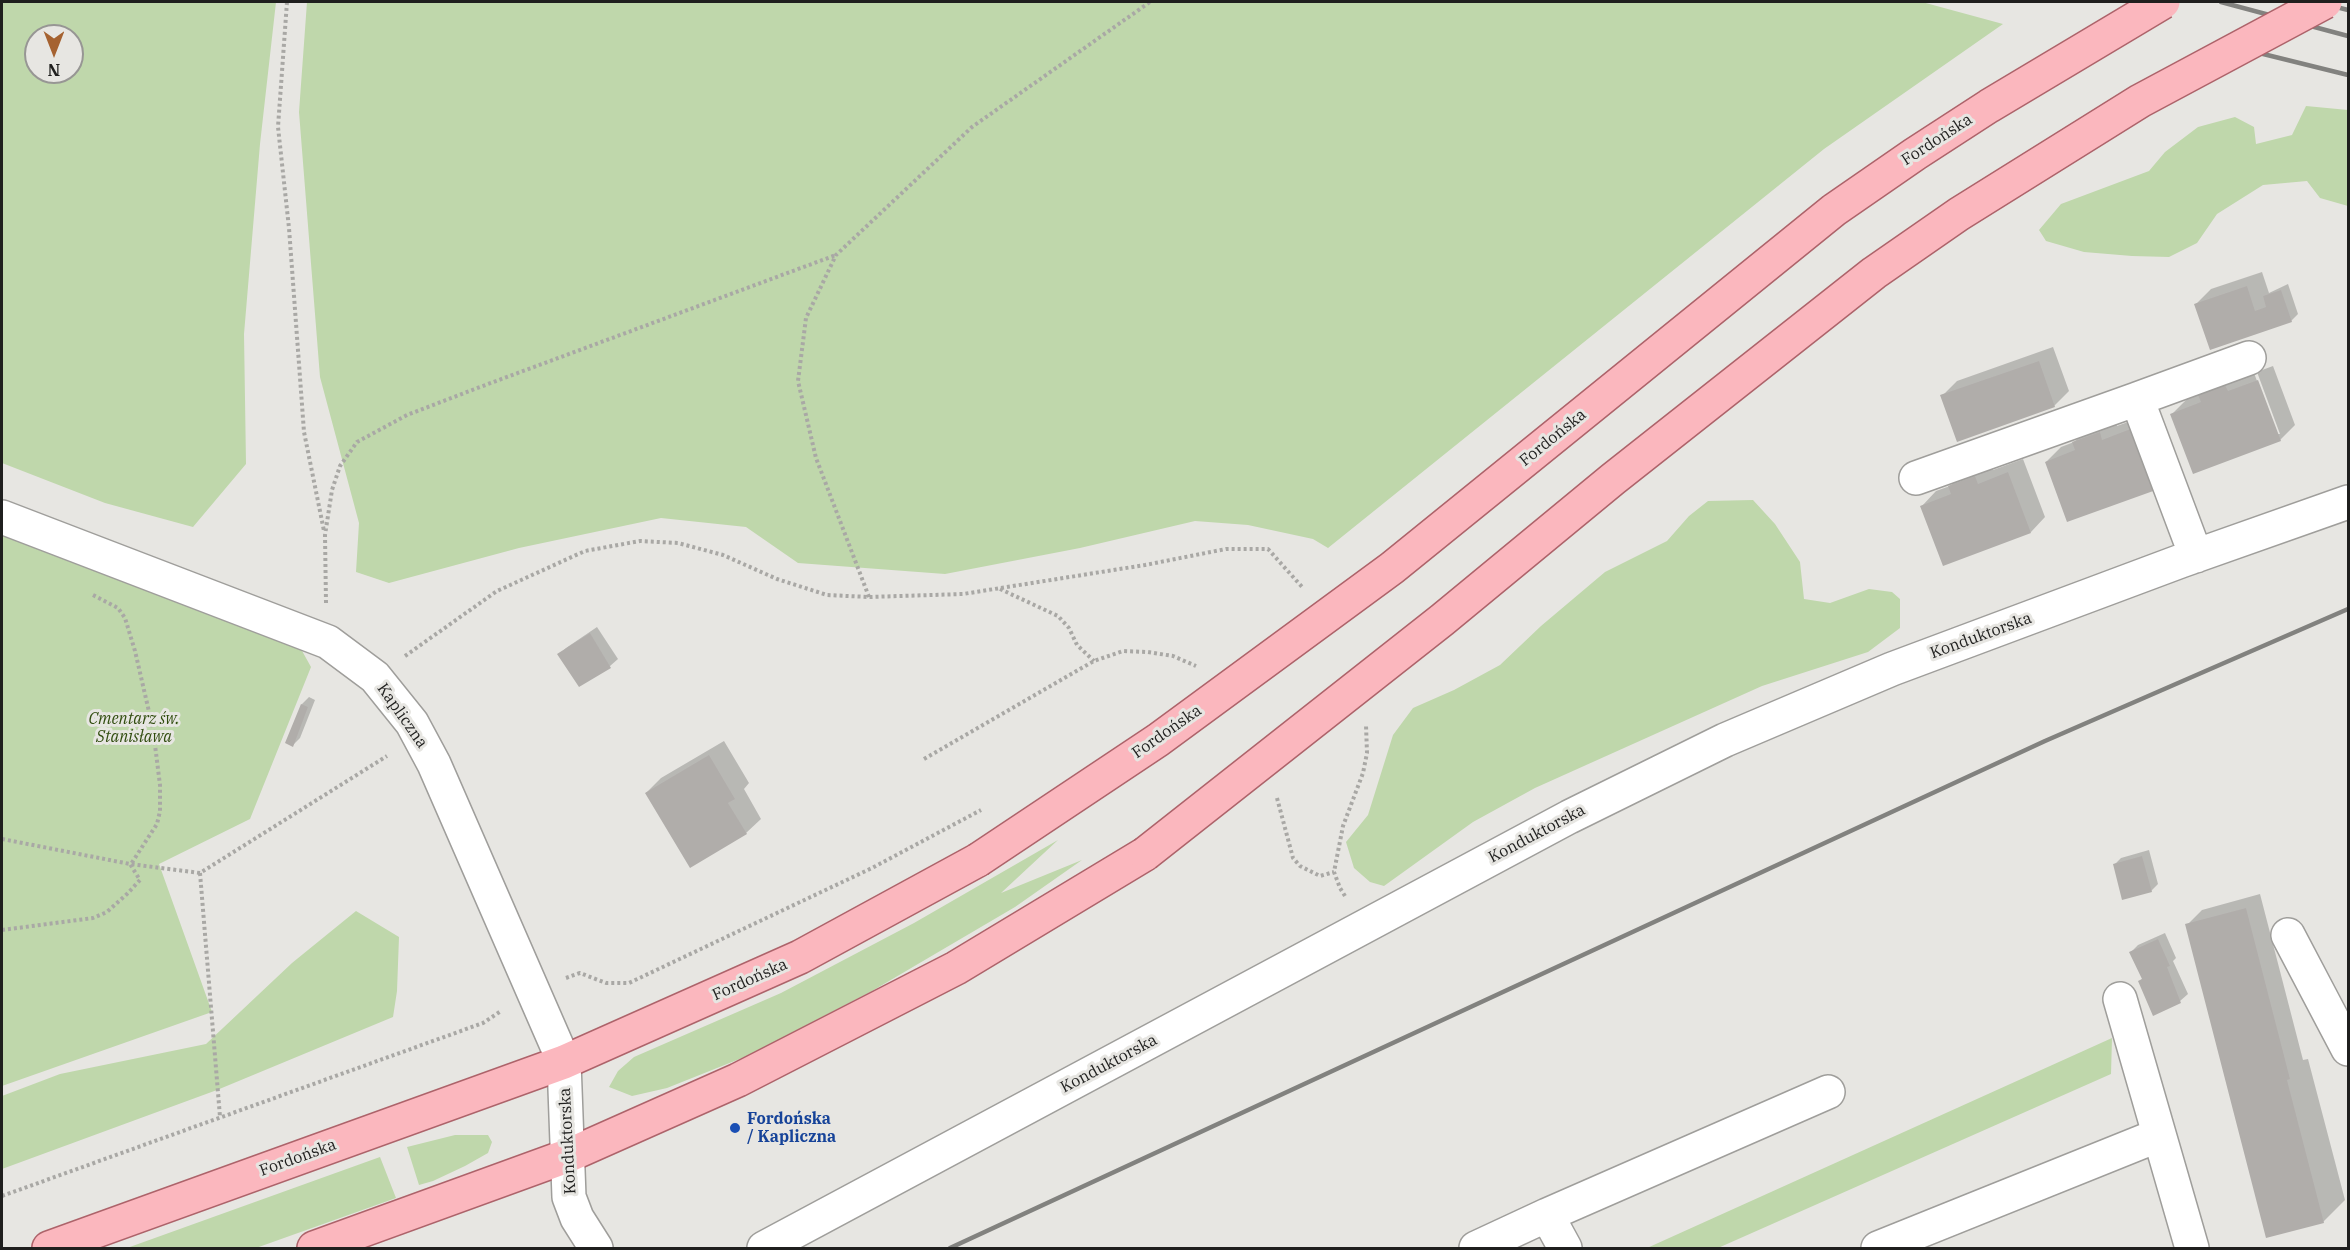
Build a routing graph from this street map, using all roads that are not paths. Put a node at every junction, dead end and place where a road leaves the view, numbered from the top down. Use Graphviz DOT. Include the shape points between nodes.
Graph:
graph roads {
  1 [pos="2163,2"];
  2 [pos="2325,2"];
  3 [pos="2249,358"];
  4 [pos="2137,399"];
  5 [pos="1916,478"];
  6 [pos="2349,502"];
  7 [pos="2,518"];
  8 [pos="2196,556"];
  9 [pos="2288,935"];
  10 [pos="2120,999"];
  11 [pos="2349,1048"];
  12 [pos="564,1062"];
  13 [pos="1828,1092"];
  14 [pos="2159,1135"];
  15 [pos="567,1156"];
  16 [pos="1547,1215"];
  17 [pos="49,1248"];
  18 [pos="314,1248"];
  19 [pos="596,1248"];
  20 [pos="764,1248"];
  21 [pos="1476,1248"];
  22 [pos="1564,1248"];
  23 [pos="1878,1248"];
  24 [pos="2192,1248"];
  1 -- 12 [label="main road, Fordońska, bridge" via="1989,106 1834,210 1392,568 1158,740 978,860 800,957"];
  2 -- 15 [label="main road, bridge" via="2140,101 1998,189 1874,273 1144,854 956,968 863,1017 738,1080"];
  3 -- 4 [label="street"];
  4 -- 5 [label="street"];
  4 -- 8 [label="street"];
  6 -- 8 [label="street, Konduktorska"];
  7 -- 12 [label="street, Kapliczna" via="328,642 375,677 412,723 434,764"];
  8 -- 20 [label="street, Konduktorska" via="1892,669 1725,740 1569,816"];
  9 -- 11 [label="street"];
  10 -- 14 [label="street"];
  12 -- 15 [label="street, Konduktorska"];
  12 -- 17 [label="main road, Fordońska"];
  13 -- 16 [label="street"];
  14 -- 23 [label="street"];
  14 -- 24 [label="street"];
  15 -- 18 [label="main road"];
  15 -- 19 [label="street, Konduktorska" via="569,1197"];
  16 -- 21 [label="street"];
  16 -- 22 [label="street"];
}
